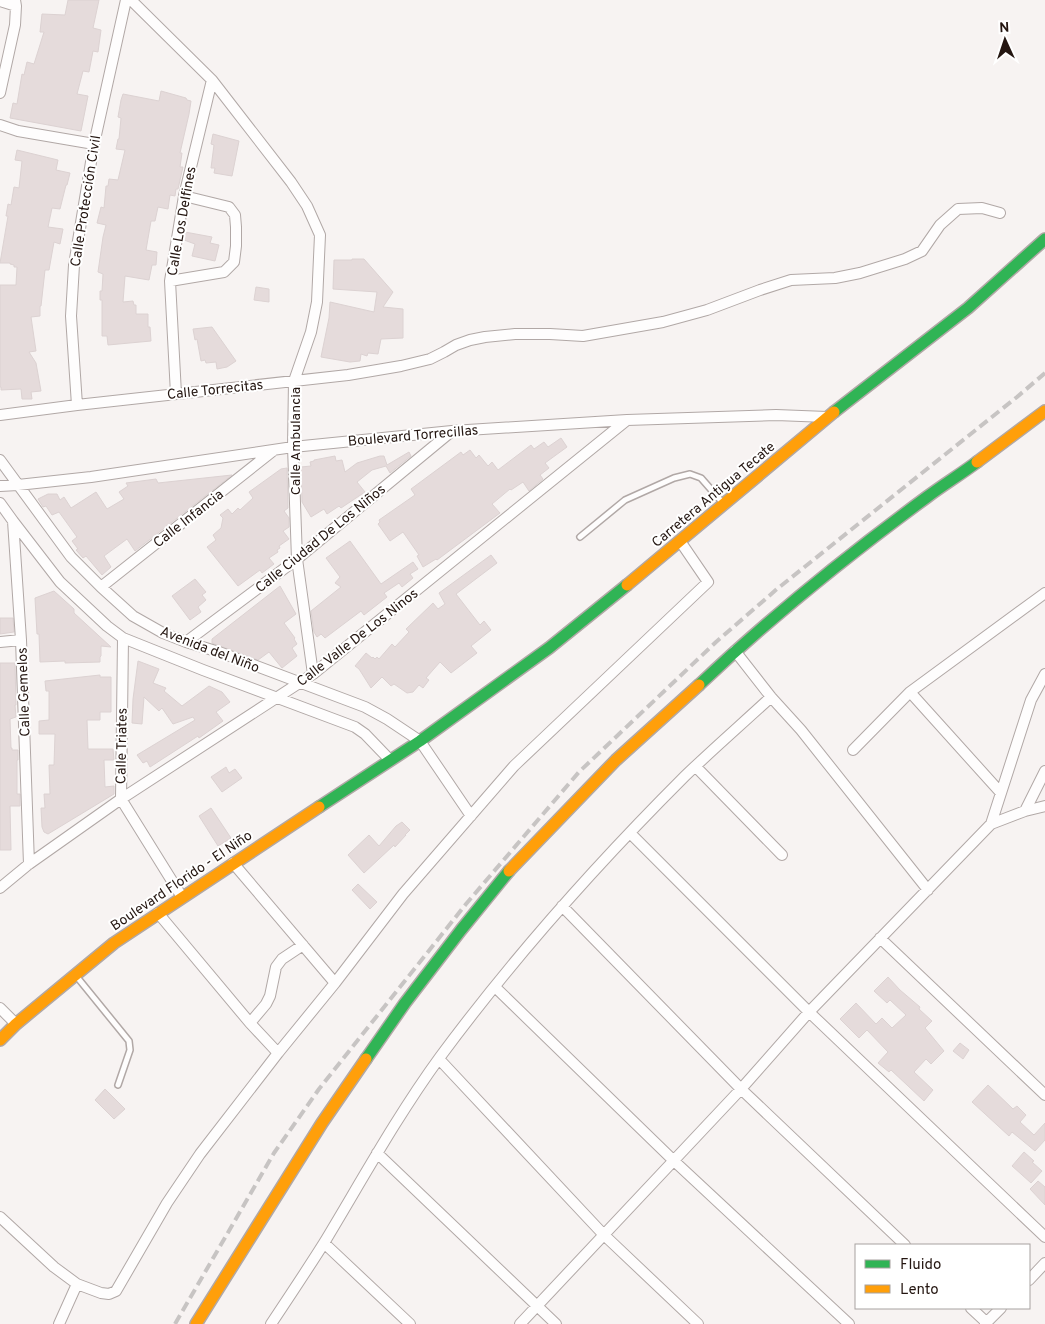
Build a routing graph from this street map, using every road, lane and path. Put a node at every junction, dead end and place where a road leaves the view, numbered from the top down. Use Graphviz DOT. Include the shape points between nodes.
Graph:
graph roads {
  1 [pos="126,0"];
  2 [pos="130,0"];
  3 [pos="1,3"];
  4 [pos="16,3"];
  5 [pos="212,80"];
  6 [pos="0,93"];
  7 [pos="0,125"];
  8 [pos="94,144"];
  9 [pos="184,196"];
  10 [pos="1000,213"];
  11 [pos="1045,239"];
  12 [pos="170,281"];
  13 [pos="294,381"];
  14 [pos="176,394"];
  15 [pos="77,405"];
  16 [pos="1045,411"];
  17 [pos="0,415"];
  18 [pos="828,417"];
  19 [pos="627,420"];
  20 [pos="452,431"];
  21 [pos="293,446"];
  22 [pos="275,450"];
  23 [pos="0,460"];
  24 [pos="18,485"];
  25 [pos="0,486"];
  26 [pos="0,503"];
  27 [pos="724,504"];
  28 [pos="13,521"];
  29 [pos="580,537"];
  30 [pos="680,541"];
  31 [pos="297,559"];
  32 [pos="101,587"];
  33 [pos="1045,593"];
  34 [pos="123,638"];
  35 [pos="21,640"];
  36 [pos="0,642"];
  37 [pos="186,642"];
  38 [pos="735,651"];
  39 [pos="313,674"];
  40 [pos="1045,674"];
  41 [pos="300,683"];
  42 [pos="910,692"];
  43 [pos="771,697"];
  44 [pos="277,698"];
  45 [pos="420,741"];
  46 [pos="853,750"];
  47 [pos="390,760"];
  48 [pos="696,767"];
  49 [pos="1045,771"];
  50 [pos="1001,793"];
  51 [pos="120,799"];
  52 [pos="1045,806"];
  53 [pos="1026,811"];
  54 [pos="471,816"];
  55 [pos="991,824"];
  56 [pos="630,833"];
  57 [pos="782,855"];
  58 [pos="233,863"];
  59 [pos="29,864"];
  60 [pos="0,888"];
  61 [pos="928,890"];
  62 [pos="182,897"];
  63 [pos="562,906"];
  64 [pos="158,913"];
  65 [pos="880,938"];
  66 [pos="303,945"];
  67 [pos="76,975"];
  68 [pos="335,984"];
  69 [pos="494,987"];
  70 [pos="0,1008"];
  71 [pos="809,1012"];
  72 [pos="250,1022"];
  73 [pos="16,1024"];
  74 [pos="0,1040"];
  75 [pos="278,1054"];
  76 [pos="439,1058"];
  77 [pos="118,1085"];
  78 [pos="741,1089"];
  79 [pos="1045,1095"];
  80 [pos="377,1153"];
  81 [pos="673,1160"];
  82 [pos="0,1217"];
  83 [pos="603,1234"];
  84 [pos="1045,1237"];
  85 [pos="324,1243"];
  86 [pos="904,1244"];
  87 [pos="1045,1263"];
  88 [pos="1030,1279"];
  89 [pos="77,1284"];
  90 [pos="537,1306"];
  91 [pos="972,1309"];
  92 [pos="1000,1309"];
  93 [pos="986,1323"];
  94 [pos="59,1324"];
  95 [pos="196,1324"];
  96 [pos="271,1324"];
  97 [pos="410,1324"];
  98 [pos="520,1324"];
  99 [pos="556,1324"];
  100 [pos="698,1324"];
  101 [pos="849,1324"];
  1 -- 8 [label="street, Calle Protección Civil"];
  2 -- 5 [label="street"];
  3 -- 4 [label="street"];
  4 -- 6 [label="street" via="15,25"];
  5 -- 9 [label="street, Calle Los Delfines"];
  5 -- 13 [label="street, Calle Ambulancia" via="291,182 307,206 320,235 317,302 311,332"];
  7 -- 8 [label="street"];
  8 -- 15 [label="street, Calle Protección Civil" via="74,264 71,316"];
  9 -- 12 [label="street, Calle Los Delfines"];
  9 -- 12 [label="street" via="232,210 236,227 234,262 224,272"];
  10 -- 13 [label="street, Calle Torrecitas" via="982,208 958,209 940,225 922,251 906,259 835,278 790,280 663,322 583,336 515,334 470,340 430,359 401,366"];
  11 -- 18 [label="main road, Carretera Antigua Tecate" via="968,308"];
  12 -- 14 [label="street, Calle Los Delfines"];
  13 -- 14 [label="street, Calle Torrecitas"];
  13 -- 21 [label="street, Calle Ambulancia"];
  14 -- 15 [label="street, Calle Torrecitas"];
  15 -- 17 [label="street, Calle Torrecitas"];
  16 -- 38 [label="main road" via="854,552"];
  18 -- 19 [label="street, Boulevard Torrecillas" via="776,415"];
  18 -- 27 [label="main road, Carretera Antigua Tecate"];
  19 -- 20 [label="street, Boulevard Torrecillas"];
  19 -- 39 [label="street, Calle Valle De Los Ninos"];
  20 -- 21 [label="street, Boulevard Torrecillas"];
  20 -- 31 [label="street, Calle Ciudad De Los Niños"];
  21 -- 22 [label="street, Boulevard Torrecillas"];
  21 -- 31 [label="street, Calle Ambulancia"];
  22 -- 24 [label="street, Boulevard Torrecillas"];
  22 -- 32 [label="street, Calle Infancia"];
  23 -- 24 [label="street, Avenida del Niño"];
  24 -- 25 [label="street, Boulevard Torrecillas"];
  24 -- 32 [label="street, Avenida del Niño" via="71,557"];
  26 -- 28 [label="street, Avenida del Niño"];
  27 -- 29 [label="lane" via="701,478 690,474 626,500"];
  27 -- 30 [label="main road, Carretera Antigua Tecate"];
  28 -- 34 [label="street, Avenida del Niño" via="60,582"];
  28 -- 35 [label="street, Calle Gemelos"];
  30 -- 45 [label="main road, Carretera Antigua Tecate" via="549,648"];
  30 -- 54 [label="street" via="708,582 514,766"];
  31 -- 37 [label="street, Calle Ciudad De Los Niños"];
  31 -- 39 [label="street, Calle Ambulancia"];
  32 -- 37 [label="street, Avenida del Niño" via="133,616"];
  33 -- 42 [label="street"];
  34 -- 44 [label="street, Avenida del Niño"];
  34 -- 51 [label="street, Calle Triates"];
  35 -- 36 [label="street"];
  35 -- 59 [label="street, Calle Gemelos"];
  37 -- 41 [label="street, Avenida del Niño"];
  38 -- 43 [label="street"];
  38 -- 95 [label="main road" via="616,760 503,878 460,930 322,1123"];
  39 -- 41 [label="street, Calle Valle De Los Ninos"];
  40 -- 50 [label="street" via="1031,700"];
  41 -- 44 [label="street, Calle Valle De Los Ninos"];
  41 -- 45 [label="street, Avenida del Niño" via="365,707"];
  42 -- 46 [label="street"];
  42 -- 50 [label="street"];
  43 -- 48 [label="street"];
  43 -- 61 [label="street"];
  44 -- 47 [label="street, Avenida del Niño" via="355,727"];
  44 -- 51 [label="street, Calle Valle De Los Ninos"];
  45 -- 47 [label="main road, Carretera Antigua Tecate"];
  45 -- 54 [label="street"];
  47 -- 58 [label="main road, Boulevard Florido - El Niño"];
  48 -- 56 [label="street"];
  48 -- 57 [label="street"];
  49 -- 53 [label="street"];
  50 -- 55 [label="street"];
  51 -- 59 [label="street, Calle Valle De Los Ninos"];
  51 -- 62 [label="street, Calle Triates"];
  52 -- 53 [label="street"];
  53 -- 55 [label="street"];
  54 -- 68 [label="street" via="403,894"];
  55 -- 61 [label="street"];
  56 -- 63 [label="street"];
  56 -- 71 [label="street"];
  58 -- 62 [label="main road, Boulevard Florido - El Niño"];
  58 -- 66 [label="street"];
  59 -- 60 [label="street, Calle Valle De Los Ninos"];
  61 -- 65 [label="street"];
  62 -- 64 [label="main road, Boulevard Florido - El Niño"];
  63 -- 69 [label="street"];
  63 -- 78 [label="street"];
  64 -- 67 [label="main road, Boulevard Florido - El Niño" via="114,943"];
  64 -- 72 [label="street"];
  65 -- 71 [label="street"];
  65 -- 79 [label="street"];
  66 -- 68 [label="street"];
  66 -- 72 [label="street" via="276,967 270,996"];
  67 -- 73 [label="main road, Boulevard Florido - El Niño"];
  67 -- 77 [label="lane" via="129,1041 130,1050"];
  68 -- 75 [label="street"];
  69 -- 76 [label="street"];
  69 -- 81 [label="street"];
  70 -- 73 [label="street"];
  71 -- 78 [label="street"];
  71 -- 84 [label="street"];
  72 -- 75 [label="street"];
  73 -- 74 [label="main road, Boulevard Florido - El Niño"];
  75 -- 89 [label="street" via="200,1154 167,1203 116,1291 101,1293"];
  76 -- 80 [label="street"];
  76 -- 83 [label="street"];
  78 -- 81 [label="street"];
  78 -- 86 [label="street"];
  80 -- 85 [label="street"];
  80 -- 90 [label="street"];
  81 -- 83 [label="street"];
  81 -- 101 [label="street"];
  82 -- 89 [label="street"];
  83 -- 90 [label="street"];
  83 -- 100 [label="street"];
  85 -- 96 [label="street"];
  85 -- 97 [label="street"];
  87 -- 88 [label="street"];
  89 -- 94 [label="street"];
  90 -- 98 [label="street"];
  90 -- 99 [label="street"];
  91 -- 93 [label="street"];
  92 -- 93 [label="street"];
}
